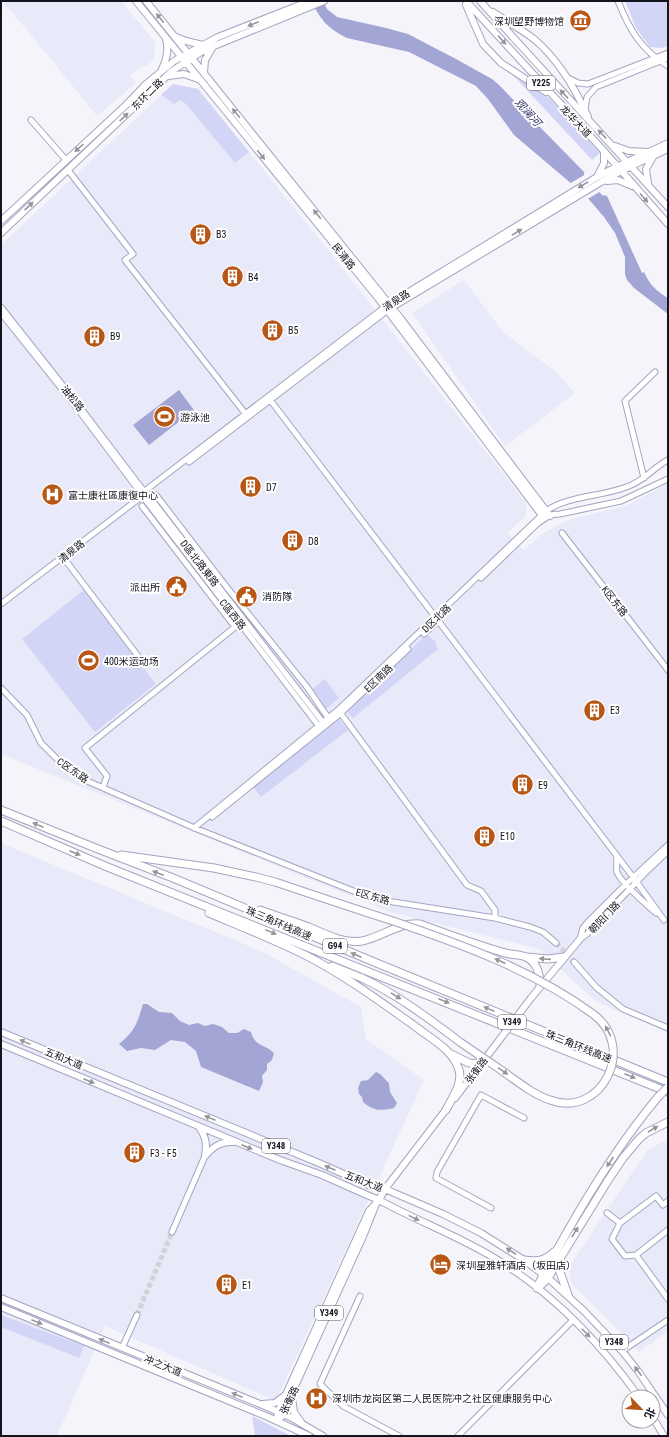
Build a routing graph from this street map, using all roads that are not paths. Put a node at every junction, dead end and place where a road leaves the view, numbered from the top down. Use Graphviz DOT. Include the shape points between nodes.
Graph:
graph roads {
  1 [pos="136,1"];
  2 [pos="146,1"];
  3 [pos="310,1"];
  4 [pos="324,1"];
  5 [pos="465,1"];
  6 [pos="618,1"];
  7 [pos="482,3"];
  8 [pos="303,6"];
  9 [pos="173,34"];
  10 [pos="166,38"];
  11 [pos="203,44"];
  12 [pos="214,46"];
  13 [pos="668,53"];
  14 [pos="190,55"];
  15 [pos="654,57"];
  16 [pos="668,58"];
  17 [pos="183,60"];
  18 [pos="660,61"];
  19 [pos="668,66"];
  20 [pos="204,73"];
  21 [pos="158,74"];
  22 [pos="166,76"];
  23 [pos="568,78"];
  24 [pos="198,79"];
  25 [pos="553,96"];
  26 [pos="585,109"];
  27 [pos="31,120"];
  28 [pos="591,122"];
  29 [pos="668,143"];
  30 [pos="612,146"];
  31 [pos="668,149"];
  32 [pos="603,150"];
  33 [pos="652,153"];
  34 [pos="66,160"];
  35 [pos="629,164"];
  36 [pos="619,168"];
  37 [pos="68,170"];
  38 [pos="599,179"];
  39 [pos="635,187"];
  40 [pos="650,187"];
  41 [pos="668,207"];
  42 [pos="1,221"];
  43 [pos="668,224"];
  44 [pos="1,233"];
  45 [pos="389,307"];
  46 [pos="1,308"];
  47 [pos="1,314"];
  48 [pos="655,372"];
  49 [pos="269,399"];
  50 [pos="247,416"];
  51 [pos="668,460"];
  52 [pos="644,478"];
  53 [pos="668,479"];
  54 [pos="144,494"];
  55 [pos="156,495"];
  56 [pos="545,515"];
  57 [pos="562,533"];
  58 [pos="63,557"];
  59 [pos="1,604"];
  60 [pos="437,619"];
  61 [pos="240,623"];
  62 [pos="236,627"];
  63 [pos="141,660"];
  64 [pos="668,670"];
  65 [pos="1,688"];
  66 [pos="340,712"];
  67 [pos="329,719"];
  68 [pos="323,726"];
  69 [pos="103,787"];
  70 [pos="1,810"];
  71 [pos="1,821"];
  72 [pos="196,828"];
  73 [pos="668,845"];
  74 [pos="98,850"];
  75 [pos="668,852"];
  76 [pos="617,856"];
  77 [pos="105,866"];
  78 [pos="633,877"];
  79 [pos="173,878"];
  80 [pos="637,882"];
  81 [pos="626,884"];
  82 [pos="631,889"];
  83 [pos="495,918"];
  84 [pos="666,921"];
  85 [pos="580,939"];
  86 [pos="556,943"];
  87 [pos="307,956"];
  88 [pos="526,957"];
  89 [pos="564,958"];
  90 [pos="574,962"];
  91 [pos="540,986"];
  92 [pos="668,1028"];
  93 [pos="1,1032"];
  94 [pos="1,1044"];
  95 [pos="449,1053"];
  96 [pos="71,1061"];
  97 [pos="481,1064"];
  98 [pos="66,1071"];
  99 [pos="668,1082"];
  100 [pos="668,1087"];
  101 [pos="668,1092"];
  102 [pos="446,1110"];
  103 [pos="524,1118"];
  104 [pos="668,1122"];
  105 [pos="198,1126"];
  106 [pos="235,1142"];
  107 [pos="205,1156"];
  108 [pos="594,1186"];
  109 [pos="385,1190"];
  110 [pos="601,1191"];
  111 [pos="378,1201"];
  112 [pos="668,1202"];
  113 [pos="491,1208"];
  114 [pos="607,1213"];
  115 [pos="620,1223"];
  116 [pos="668,1230"];
  117 [pos="172,1232"];
  118 [pos="561,1250"];
  119 [pos="636,1255"];
  120 [pos="524,1260"];
  121 [pos="546,1276"];
  122 [pos="537,1288"];
  123 [pos="568,1295"];
  124 [pos="360,1296"];
  125 [pos="1,1298"];
  126 [pos="668,1299"];
  127 [pos="1,1307"];
  128 [pos="136,1315"];
  129 [pos="574,1320"];
  130 [pos="668,1320"];
  131 [pos="122,1348"];
  132 [pos="622,1351"];
  133 [pos="633,1389"];
  134 [pos="291,1391"];
  135 [pos="257,1403"];
  136 [pos="281,1413"];
  137 [pos="668,1415"];
  138 [pos="277,1421"];
  139 [pos="304,1424"];
  140 [pos="309,1436"];
  141 [pos="323,1436"];
  142 [pos="399,1436"];
  143 [pos="458,1436"];
  1 -- 10 [label="main road, 民清路"];
  9 -- 2 [label="main road, 民清路, one-way"];
  3 -- 8 [label="main road, 东环二路"];
  4 -- 8 [label="main road, 东环二路"];
  5 -- 25 [label="main road, 龙华大道 / Y225, one-way"];
  5 -- 25 [label="main road" via="483,44 501,63"];
  6 -- 15 [label="street" via="630,27"];
  7 -- 23 [label="main road" via="535,40"];
  28 -- 7 [label="main road, 龙华大道 / Y225, one-way"];
  8 -- 11 [label="main road, 东环二路, one-way"];
  8 -- 12 [label="main road, 东环二路"];
  9 -- 11 [label="main road" via="186,42"];
  9 -- 14 [label="main road, 民清路"];
  10 -- 17 [label="main road, 民清路"];
  10 -- 21 [label="main road" via="167,57"];
  11 -- 14 [label="main road, 东环二路"];
  12 -- 14 [label="main road, 东环二路"];
  12 -- 20 [label="main road" via="205,60"];
  13 -- 15 [label="street"];
  14 -- 17 [label="main road, 东环二路"];
  14 -- 20 [label="main road, 民清路"];
  15 -- 18 [label="street"];
  15 -- 23 [label="street" via="588,84"];
  16 -- 18 [label="street"];
  17 -- 21 [label="main road, 东环二路"];
  17 -- 22 [label="main road, 东环二路"];
  17 -- 24 [label="main road, 民清路"];
  18 -- 19 [label="street"];
  18 -- 26 [label="street" via="596,87 587,96"];
  45 -- 20 [label="main road, 民清路, one-way"];
  21 -- 34 [label="main road, 东环二路, one-way"];
  22 -- 24 [label="main road" via="184,74"];
  37 -- 22 [label="main road, 东环二路, one-way"];
  23 -- 26 [label="main road"];
  24 -- 45 [label="main road, 民清路, one-way"];
  25 -- 32 [label="main road, 龙华大道 / Y225"];
  26 -- 28 [label="main road"];
  27 -- 34 [label="street"];
  30 -- 28 [label="main road, 龙华大道 / Y225, one-way"];
  29 -- 33 [label="main road, 清泉路"];
  30 -- 33 [label="main road"];
  30 -- 35 [label="main road, 龙华大道 / Y225"];
  31 -- 33 [label="main road, 清泉路"];
  32 -- 36 [label="main road, 龙华大道 / Y225"];
  32 -- 38 [label="main road" via="605,157"];
  33 -- 35 [label="main road, 清泉路"];
  33 -- 40 [label="main road" via="646,169"];
  34 -- 42 [label="main road, 东环二路"];
  35 -- 36 [label="main road, 清泉路"];
  35 -- 40 [label="main road, 龙华大道"];
  36 -- 38 [label="main road, 清泉路"];
  36 -- 39 [label="main road, 龙华大道"];
  44 -- 37 [label="main road, 东环二路, one-way"];
  37 -- 50 [label="street" via="133,254 125,260"];
  38 -- 39 [label="main road" via="618,180"];
  38 -- 45 [label="main road, 清泉路, one-way" via="569,194"];
  45 -- 38 [label="main road, 清泉路, one-way" via="573,199"];
  39 -- 43 [label="main road, 龙华大道, one-way"];
  40 -- 41 [label="main road, 龙华大道"];
  45 -- 49 [label="street, 清泉路"];
  45 -- 56 [label="main road, 民清路"];
  46 -- 54 [label="street, 油松路" via="76,402"];
  47 -- 54 [label="street, 油松路"];
  48 -- 52 [label="street" via="625,401"];
  49 -- 50 [label="street, 清泉路"];
  49 -- 60 [label="street"];
  50 -- 54 [label="street, 清泉路"];
  51 -- 52 [label="street"];
  52 -- 56 [label="street" via="623,489 558,504"];
  53 -- 56 [label="street" via="621,501"];
  54 -- 58 [label="street, 清泉路"];
  54 -- 61 [label="street, C區西路"];
  54 -- 68 [label="street, D區北路東路"];
  55 -- 67 [label="street"];
  56 -- 60 [label="street, D区北路"];
  57 -- 64 [label="street, K区东路"];
  58 -- 59 [label="street, 清泉路"];
  58 -- 63 [label="street"];
  60 -- 66 [label="street, E区南路"];
  60 -- 76 [label="street"];
  61 -- 62 [label="street"];
  61 -- 68 [label="street, C區西路"];
  62 -- 62 [label="street" via="208,592 142,506"];
  62 -- 69 [label="street" via="85,748 107,776"];
  65 -- 69 [label="street, C区东路" via="27,715 41,743 61,764 85,780"];
  66 -- 67 [label="street"];
  66 -- 68 [label="street, E区南路"];
  66 -- 83 [label="street" via="467,885 481,891 495,910"];
  67 -- 68 [label="street"];
  68 -- 72 [label="street"];
  69 -- 72 [label="street, C区东路"];
  74 -- 70 [label="highway, 珠三角环线高速 / G94, one-way"];
  71 -- 77 [label="highway, 珠三角环线高速 / G94, one-way"];
  72 -- 83 [label="street, E区东路" via="361,894 387,901"];
  73 -- 78 [label="street, 朝阳门路"];
  79 -- 74 [label="highway, 珠三角环线高速 / G94, one-way"];
  87 -- 74 [label="highway, one-way, bridge" via="362,978 403,1000 544,1098 561,1103 584,1099 596,1092 609,1076 613,1064 613,1042 604,1024 586,1009 519,970 486,955 275,882 214,868"];
  75 -- 80 [label="street, 朝阳门路"];
  76 -- 78 [label="street"];
  76 -- 81 [label="street" via="618,873"];
  77 -- 87 [label="highway"];
  77 -- 101 [label="highway, 珠三角环线高速 / G94, one-way"];
  78 -- 80 [label="street"];
  78 -- 81 [label="street, 朝阳门路"];
  79 -- 88 [label="highway" via="334,938 363,940 411,923 503,953"];
  99 -- 79 [label="highway, 珠三角环线高速 / G94, one-way"];
  80 -- 82 [label="street, 朝阳门路"];
  80 -- 84 [label="street"];
  81 -- 82 [label="street"];
  81 -- 85 [label="street, 朝阳门路" via="587,923"];
  82 -- 84 [label="street"];
  82 -- 85 [label="street, 朝阳门路"];
  83 -- 86 [label="street, E区东路" via="543,932"];
  85 -- 89 [label="main road, 张衡路"];
  87 -- 95 [label="highway" via="363,990"];
  89 -- 88 [label="highway, one-way" via="556,960"];
  88 -- 91 [label="highway" via="538,970"];
  89 -- 91 [label="main road, 张衡路"];
  90 -- 92 [label="street" via="596,987 624,1009"];
  91 -- 97 [label="main road, 张衡路 / Y349, bridge"];
  96 -- 93 [label="main road, 五和大道 / Y348, one-way"];
  94 -- 98 [label="main road, 五和大道 / Y348"];
  95 -- 97 [label="highway" via="469,1063"];
  95 -- 102 [label="highway" via="458,1066 460,1077"];
  96 -- 98 [label="main road"];
  109 -- 96 [label="main road, 五和大道 / Y348, one-way"];
  97 -- 102 [label="main road, 张衡路 / Y349"];
  98 -- 105 [label="main road, 五和大道 / Y348, one-way"];
  100 -- 108 [label="highway, one-way, bridge" via="641,1118"];
  102 -- 109 [label="main road, 张衡路 / Y349"];
  103 -- 113 [label="street" via="481,1095 437,1172 436,1178"];
  110 -- 104 [label="highway, one-way" via="639,1139 652,1129"];
  105 -- 106 [label="main road, 五和大道 / Y348"];
  105 -- 107 [label="main road" via="205,1137"];
  106 -- 107 [label="main road" via="221,1143"];
  106 -- 111 [label="main road, 五和大道 / Y348, one-way" via="322,1175"];
  107 -- 117 [label="street"];
  108 -- 110 [label="highway"];
  108 -- 118 [label="highway"];
  109 -- 111 [label="main road, 张衡路 / Y349"];
  120 -- 109 [label="main road, 五和大道 / Y348, one-way" via="463,1223"];
  118 -- 110 [label="highway, one-way"];
  111 -- 122 [label="main road, 五和大道 / Y348, one-way" via="484,1252"];
  111 -- 134 [label="main road, 张衡路 / Y349"];
  112 -- 115 [label="street" via="663,1205 656,1196"];
  114 -- 115 [label="street"];
  115 -- 119 [label="street" via="612,1239 625,1256"];
  116 -- 119 [label="street"];
  118 -- 120 [label="highway" via="545,1259"];
  118 -- 121 [label="highway"];
  118 -- 123 [label="highway" via="560,1272"];
  119 -- 126 [label="street"];
  120 -- 121 [label="main road, 五和大道 / Y348"];
  121 -- 122 [label="highway"];
  121 -- 123 [label="main road, 五和大道 / Y348"];
  122 -- 129 [label="main road, 五和大道 / Y348"];
  123 -- 132 [label="main road, 五和大道 / Y348"];
  124 -- 142 [label="street" via="320,1384 343,1406"];
  131 -- 125 [label="main road, 冲之大道, one-way"];
  127 -- 138 [label="main road, 冲之大道, one-way"];
  128 -- 131 [label="street"];
  129 -- 133 [label="main road, 五和大道 / Y348, one-way"];
  129 -- 143 [label="street"];
  130 -- 132 [label="street"];
  135 -- 131 [label="main road, 冲之大道, one-way"];
  137 -- 132 [label="main road, 五和大道 / Y348, one-way"];
  134 -- 135 [label="main road" via="275,1403"];
  134 -- 136 [label="main road, 张衡路 / Y349"];
  134 -- 139 [label="main road" via="294,1412"];
  135 -- 136 [label="main road, 冲之大道"];
  136 -- 138 [label="main road, 张衡路 / Y349"];
  136 -- 139 [label="main road, 冲之大道"];
  138 -- 140 [label="main road, 冲之大道"];
  139 -- 141 [label="main road, 冲之大道"];
}
